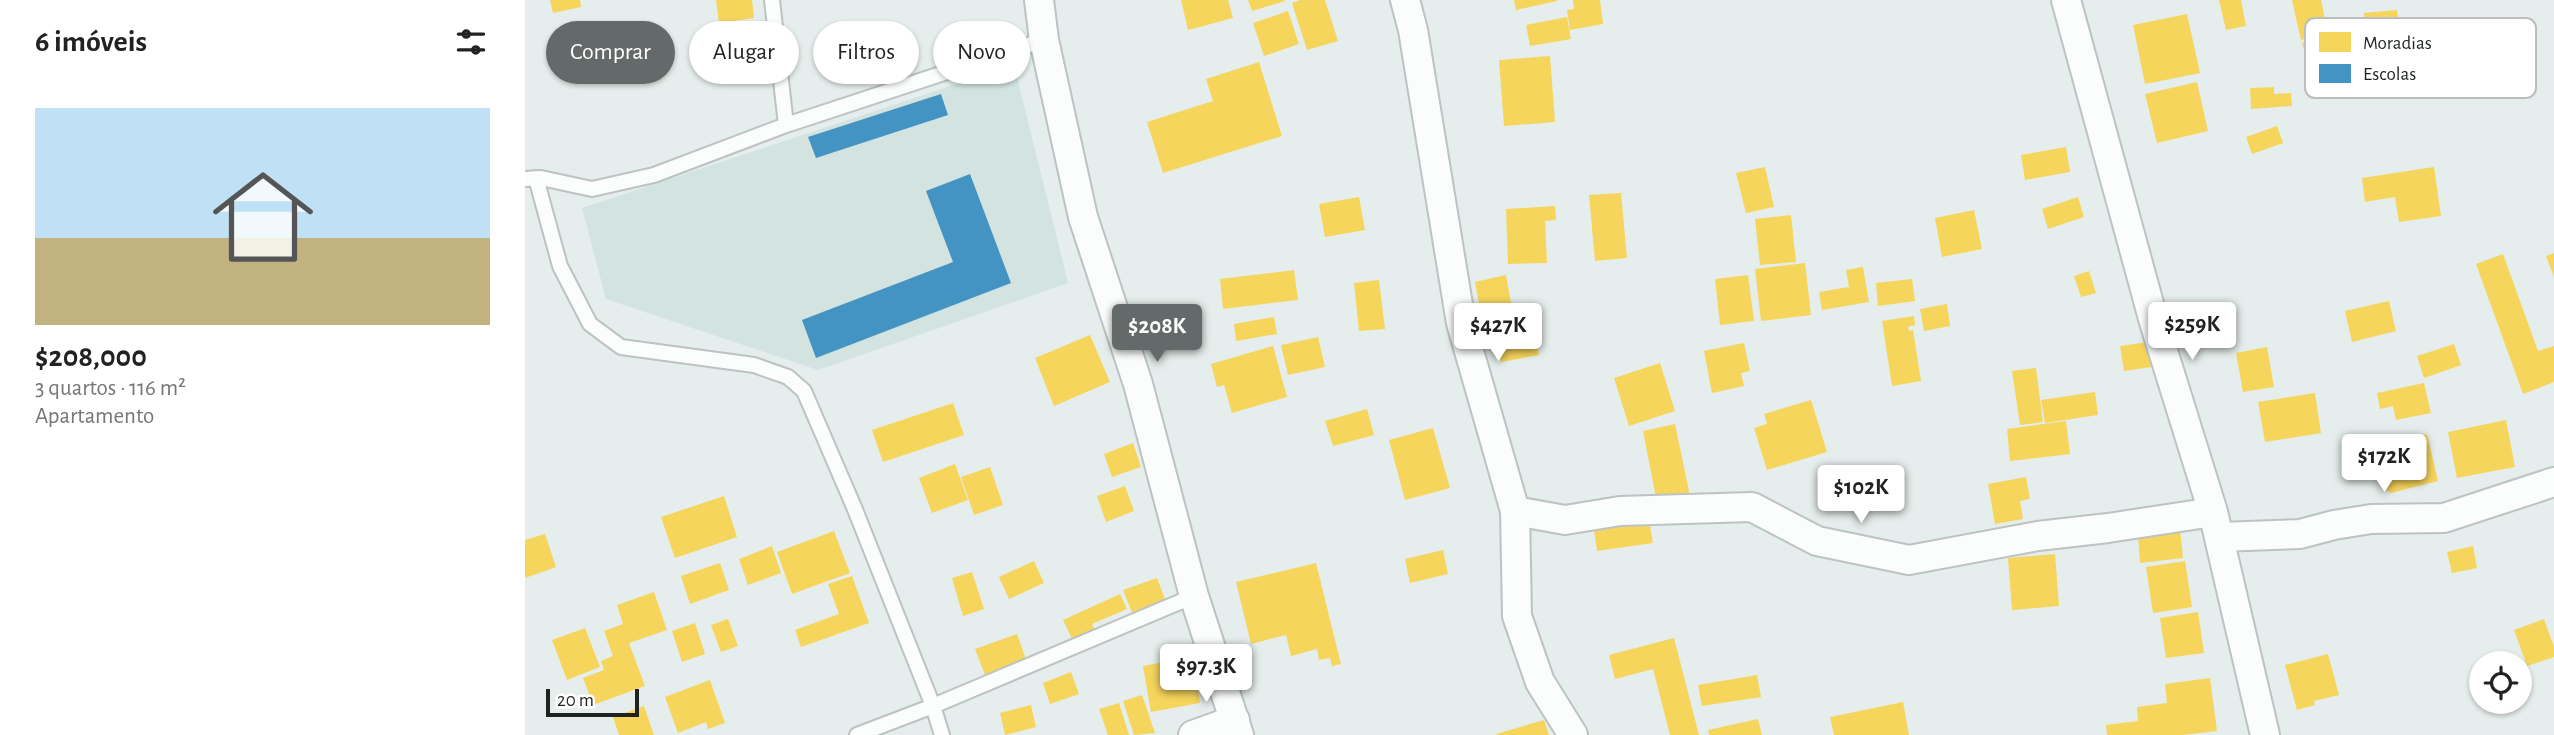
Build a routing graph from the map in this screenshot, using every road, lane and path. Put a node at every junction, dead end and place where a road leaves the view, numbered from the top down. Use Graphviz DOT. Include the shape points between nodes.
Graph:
graph roads {
  1 [pos="772,0"];
  2 [pos="1039,0"];
  3 [pos="1405,0"];
  4 [pos="2066,0"];
  5 [pos="1044,40"];
  6 [pos="786,125"];
  7 [pos="530,179"];
  8 [pos="2554,482"];
  9 [pos="1514,511"];
  10 [pos="2216,525"];
  11 [pos="1194,596"];
  12 [pos="933,706"];
  13 [pos="1237,727"];
  14 [pos="857,735"];
  15 [pos="941,735"];
  16 [pos="1193,735"];
  17 [pos="1573,735"];
  18 [pos="2265,735"];
  1 -- 6 [label="lane"];
  2 -- 5 [label="street"];
  3 -- 9 [label="street" via="1461,323"];
  4 -- 10 [label="street" via="2154,322"];
  5 -- 6 [label="lane"];
  5 -- 11 [label="street" via="1083,217 1138,384"];
  6 -- 7 [label="lane" via="654,175 592,189"];
  7 -- 12 [label="lane" via="560,266 590,324 621,347 754,365 788,377 804,391"];
  8 -- 10 [label="street" via="2444,518 2371,519 2300,534"];
  9 -- 10 [label="street" via="1565,520 1620,512 1752,507 1817,541 1909,560 2038,536 2122,527"];
  9 -- 17 [label="street" via="1517,617 1540,682"];
  10 -- 18 [label="street"];
  11 -- 12 [label="lane"];
  11 -- 13 [label="street"];
  12 -- 14 [label="lane"];
  12 -- 15 [label="lane"];
  13 -- 16 [label="street"];
}
